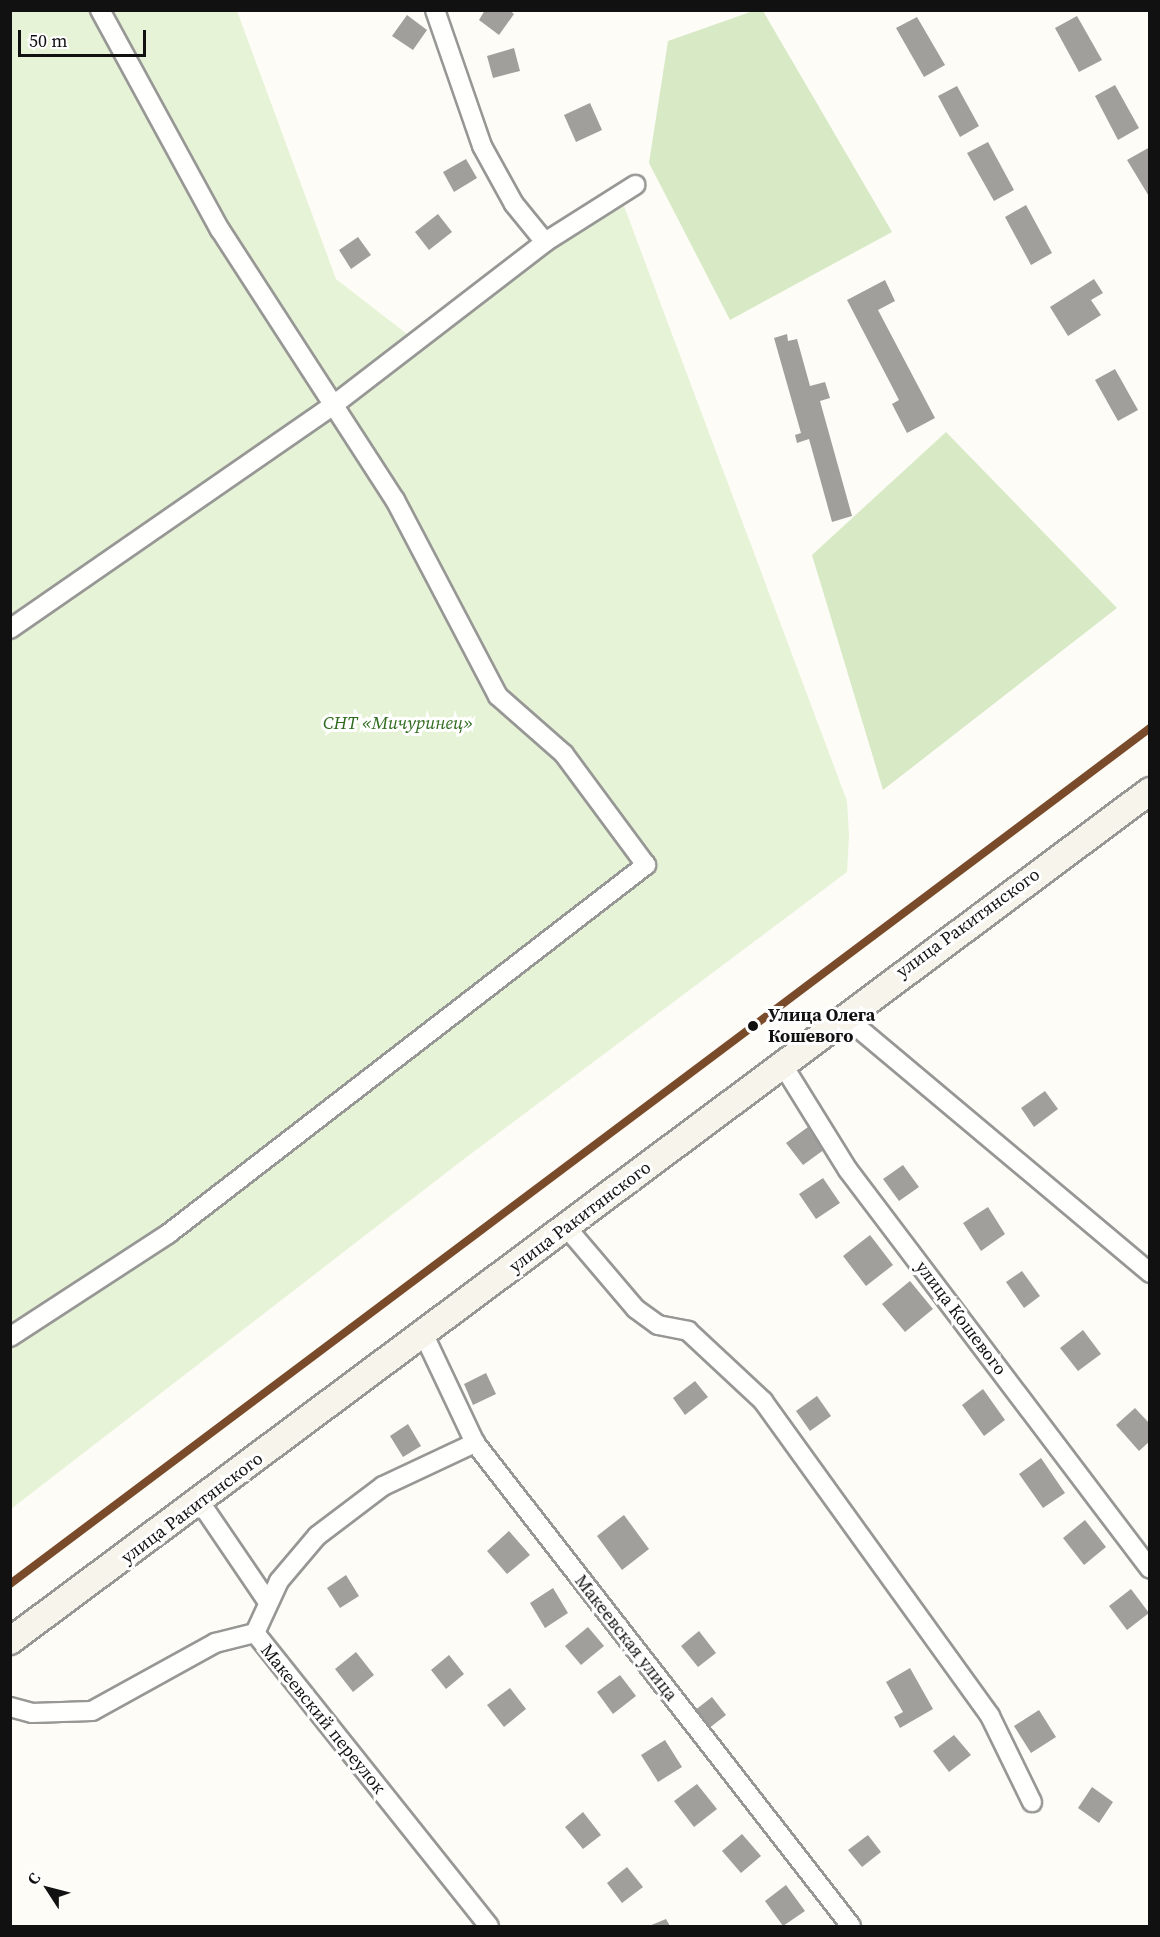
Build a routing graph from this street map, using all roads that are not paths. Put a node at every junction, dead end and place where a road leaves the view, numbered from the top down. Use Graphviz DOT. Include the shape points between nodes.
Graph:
graph roads {
  1 [pos="100,10"];
  2 [pos="435,10"];
  3 [pos="634,185"];
  4 [pos="545,242"];
  5 [pos="335,405"];
  6 [pos="10,629"];
  7 [pos="1149,791"];
  8 [pos="844,1016"];
  9 [pos="781,1062"];
  10 [pos="567,1228"];
  11 [pos="1149,1273"];
  12 [pos="424,1335"];
  13 [pos="10,1337"];
  14 [pos="475,1443"];
  15 [pos="200,1502"];
  16 [pos="1149,1569"];
  17 [pos="268,1602"];
  18 [pos="255,1633"];
  19 [pos="10,1641"];
  20 [pos="10,1707"];
  21 [pos="1032,1802"];
  22 [pos="489,1926"];
  23 [pos="851,1926"];
  1 -- 5 [label="street" via="220,230"];
  2 -- 4 [label="street" via="482,146 514,204"];
  3 -- 4 [label="street"];
  4 -- 5 [label="street"];
  5 -- 6 [label="street"];
  5 -- 13 [label="street" via="395,500 498,696 564,754 646,865 168,1234"];
  7 -- 8 [label="main road, улица Ракитянского"];
  8 -- 9 [label="main road, улица Ракитянского"];
  8 -- 11 [label="street"];
  9 -- 10 [label="main road, улица Ракитянского"];
  9 -- 16 [label="street, улица Кошевого" via="848,1170"];
  10 -- 12 [label="main road, улица Ракитянского"];
  10 -- 21 [label="street" via="636,1310 658,1325 688,1331 763,1401 990,1716"];
  12 -- 14 [label="street, Макеевская улица"];
  12 -- 15 [label="main road, улица Ракитянского"];
  14 -- 17 [label="street" via="382,1486 317,1536"];
  14 -- 23 [label="street, Макеевская улица"];
  15 -- 17 [label="street"];
  15 -- 19 [label="main road, улица Ракитянского"];
  17 -- 18 [label="street"];
  18 -- 20 [label="street, Макеевский переулок" via="215,1643 92,1711 32,1713"];
  18 -- 22 [label="street, Макеевский переулок"];
}
